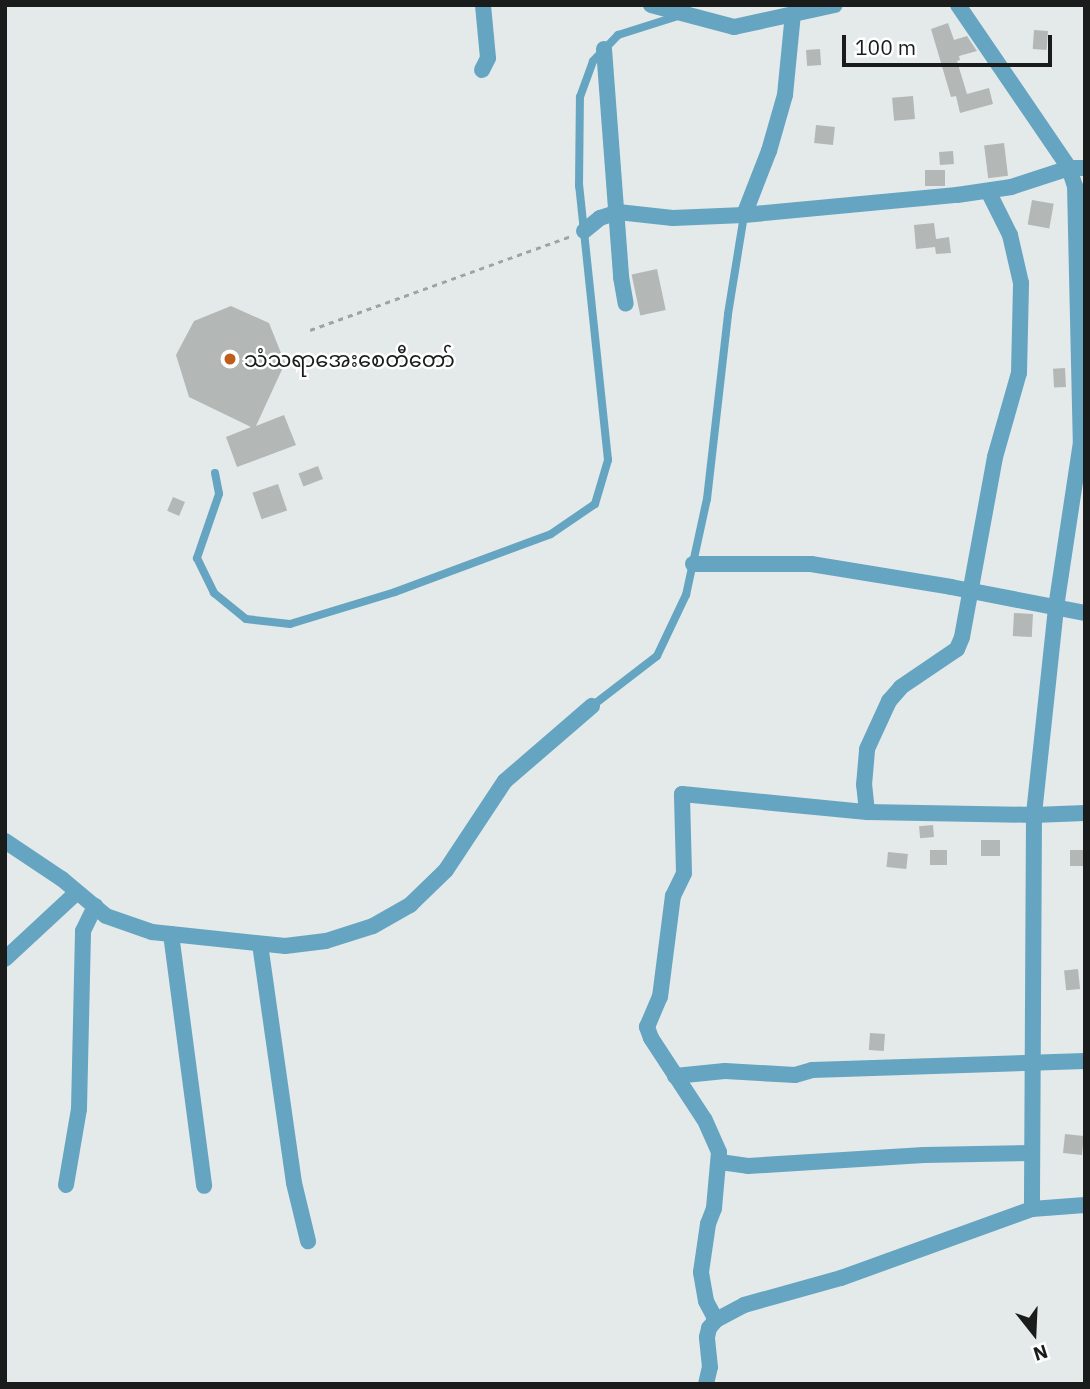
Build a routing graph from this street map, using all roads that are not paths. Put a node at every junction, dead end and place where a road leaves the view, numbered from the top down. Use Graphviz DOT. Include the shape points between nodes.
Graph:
graph roads {
  1 [pos="483,5"];
  2 [pos="651,5"];
  3 [pos="835,5"];
  4 [pos="958,5"];
  5 [pos="684,14"];
  6 [pos="793,14"];
  7 [pos="604,49"];
  8 [pos="482,70"];
  9 [pos="1077,168"];
  10 [pos="988,191"];
  11 [pos="618,212"];
  12 [pos="744,215"];
  13 [pos="584,231"];
  14 [pos="626,304"];
  15 [pos="1082,361"];
  16 [pos="215,473"];
  17 [pos="693,564"];
  18 [pos="971,591"];
  19 [pos="1056,608"];
  20 [pos="1085,613"];
  21 [pos="592,706"];
  22 [pos="867,812"];
  23 [pos="1085,813"];
  24 [pos="1034,816"];
  25 [pos="5,841"];
  26 [pos="77,892"];
  27 [pos="95,906"];
  28 [pos="171,934"];
  29 [pos="260,944"];
  30 [pos="5,959"];
  31 [pos="1085,1061"];
  32 [pos="1033,1063"];
  33 [pos="675,1076"];
  34 [pos="1032,1153"];
  35 [pos="720,1162"];
  36 [pos="66,1185"];
  37 [pos="204,1186"];
  38 [pos="1085,1205"];
  39 [pos="1032,1209"];
  40 [pos="309,1241"];
  41 [pos="716,1320"];
  42 [pos="706,1384"];
  1 -- 8 [label="street" via="488,58"];
  2 -- 5 [label="street"];
  3 -- 6 [label="street"];
  4 -- 9 [label="street"];
  5 -- 6 [label="street" via="734,27"];
  5 -- 7 [label="lane" via="618,35"];
  6 -- 12 [label="street" via="785,95"];
  7 -- 11 [label="street"];
  7 -- 13 [label="lane" via="593,61 580,97 579,186"];
  9 -- 10 [label="street"];
  9 -- 15 [label="street"];
  10 -- 12 [label="street"];
  10 -- 18 [label="street" via="1010,235 1021,283 1022,351 995,457"];
  11 -- 12 [label="street" via="673,218"];
  11 -- 13 [label="street" via="600,218"];
  11 -- 14 [label="street"];
  12 -- 17 [label="lane" via="707,499"];
  13 -- 16 [label="lane" via="608,460 595,504 551,534 395,593 290,624 246,619 214,593 197,558 219,494"];
  15 -- 19 [label="street" via="1081,442"];
  17 -- 18 [label="street" via="811,564"];
  17 -- 21 [label="lane" via="686,594 657,656"];
  18 -- 19 [label="street"];
  18 -- 22 [label="street" via="957,649 901,687 873,731 864,785"];
  19 -- 20 [label="street"];
  19 -- 24 [label="street"];
  21 -- 29 [label="street" via="505,781 446,870 410,905 373,926 326,941"];
  22 -- 24 [label="street"];
  22 -- 33 [label="street" via="682,794 684,873 673,896 660,997 648,1027"];
  23 -- 24 [label="street"];
  24 -- 32 [label="street"];
  25 -- 26 [label="street"];
  26 -- 27 [label="street"];
  26 -- 30 [label="street"];
  27 -- 28 [label="street" via="106,916"];
  27 -- 36 [label="street" via="83,931 79,1109"];
  28 -- 29 [label="street"];
  28 -- 37 [label="street"];
  29 -- 40 [label="street" via="294,1183"];
  31 -- 32 [label="street"];
  32 -- 33 [label="street"];
  32 -- 34 [label="street"];
  33 -- 35 [label="street" via="704,1119"];
  34 -- 35 [label="street" via="924,1154 748,1166"];
  34 -- 39 [label="street"];
  35 -- 41 [label="street" via="701,1272 706,1301"];
  38 -- 39 [label="street"];
  39 -- 41 [label="street" via="841,1278 744,1305"];
  41 -- 42 [label="street" via="707,1337 710,1367"];
}
